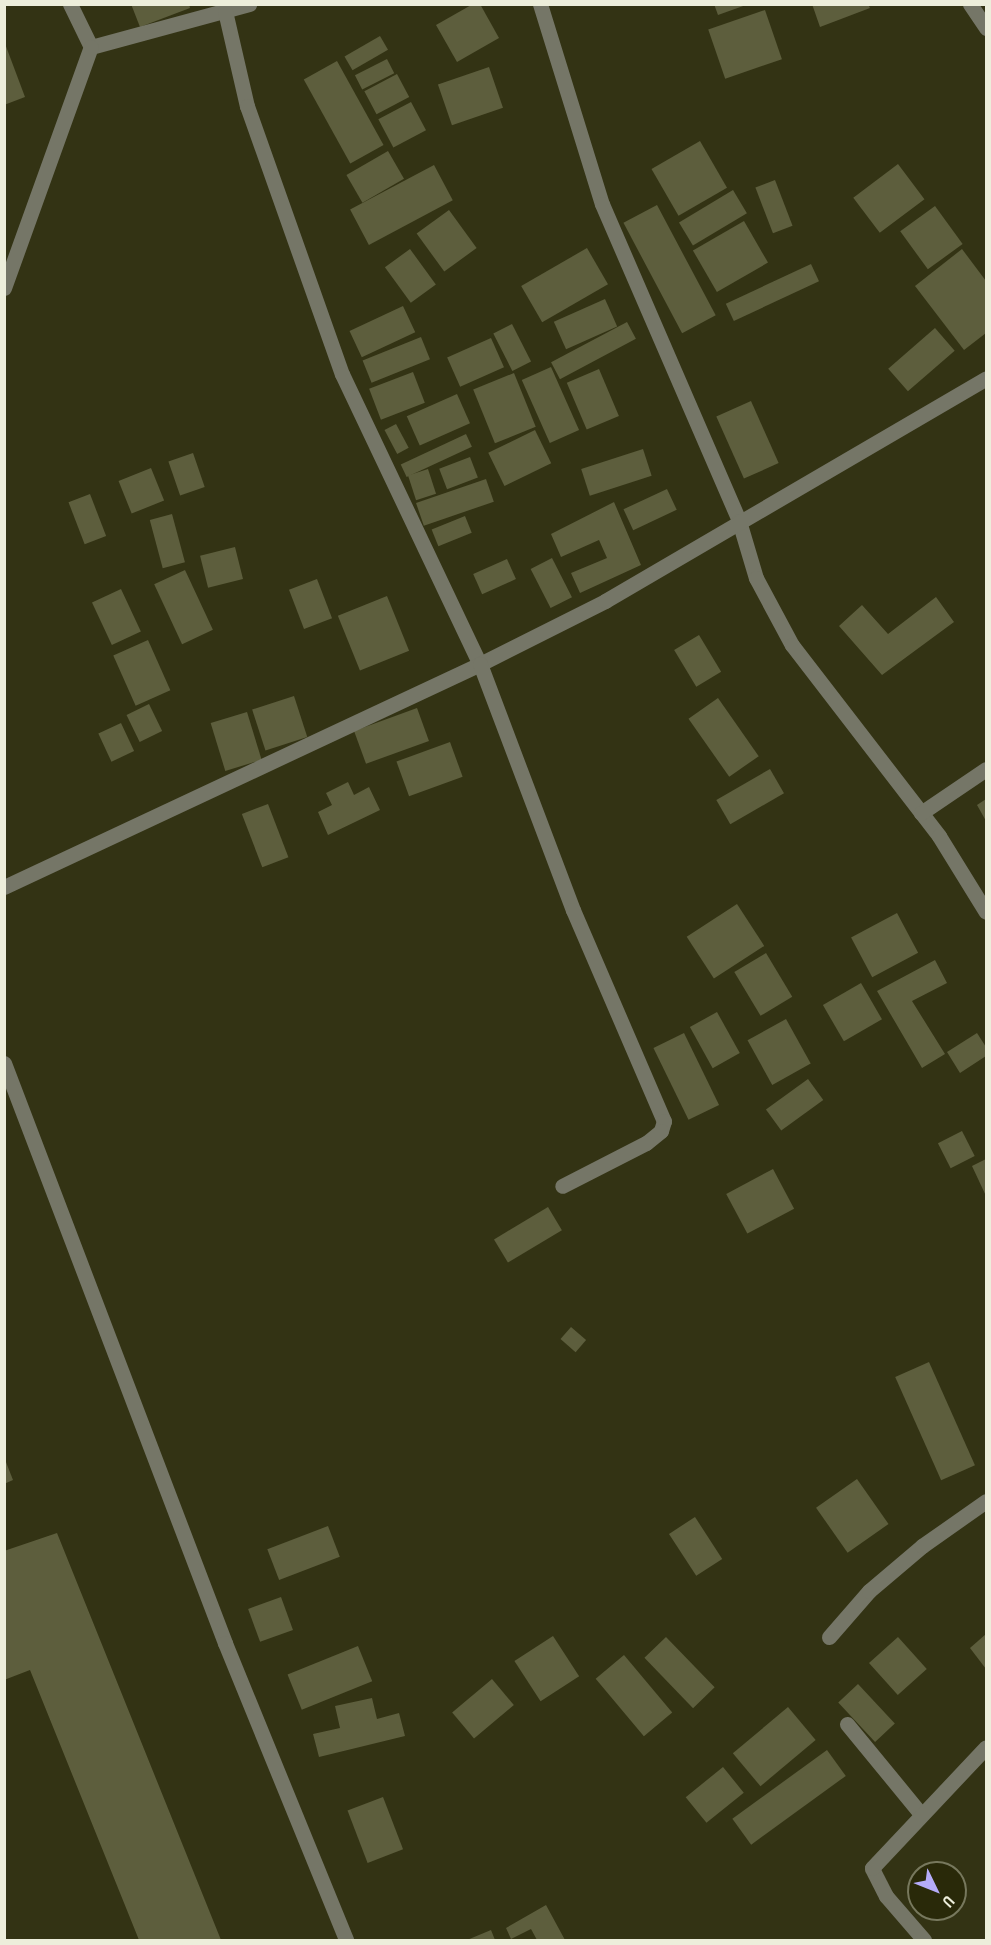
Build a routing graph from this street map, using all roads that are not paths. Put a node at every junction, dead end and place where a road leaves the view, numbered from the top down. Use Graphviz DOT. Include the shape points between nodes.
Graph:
graph roads {
  1 [pos="70,4"];
  2 [pos="249,4"];
  3 [pos="540,4"];
  4 [pos="970,4"];
  5 [pos="225,11"];
  6 [pos="987,28"];
  7 [pos="91,47"];
  8 [pos="4,288"];
  9 [pos="987,378"];
  10 [pos="740,521"];
  11 [pos="480,664"];
  12 [pos="987,769"];
  13 [pos="921,813"];
  14 [pos="4,886"];
  15 [pos="987,912"];
  16 [pos="4,1063"];
  17 [pos="562,1186"];
  18 [pos="987,1501"];
  19 [pos="829,1637"];
  20 [pos="847,1724"];
  21 [pos="987,1747"];
  22 [pos="921,1814"];
  23 [pos="346,1941"];
  24 [pos="924,1941"];
  1 -- 7 [label="street"];
  2 -- 5 [label="street"];
  3 -- 10 [label="street" via="602,204"];
  4 -- 6 [label="street"];
  5 -- 7 [label="street"];
  5 -- 11 [label="street" via="247,106 342,374"];
  7 -- 8 [label="street"];
  9 -- 10 [label="street"];
  10 -- 11 [label="street" via="605,601"];
  10 -- 13 [label="street" via="756,578 792,645"];
  11 -- 14 [label="street"];
  11 -- 17 [label="street" via="573,910 663,1121 661,1131 646,1143"];
  12 -- 13 [label="street"];
  13 -- 15 [label="street"];
  16 -- 23 [label="street" via="221,1632"];
  18 -- 19 [label="street" via="922,1545 869,1591"];
  20 -- 22 [label="street"];
  21 -- 22 [label="street"];
  22 -- 24 [label="street" via="872,1868 886,1896"];
}
